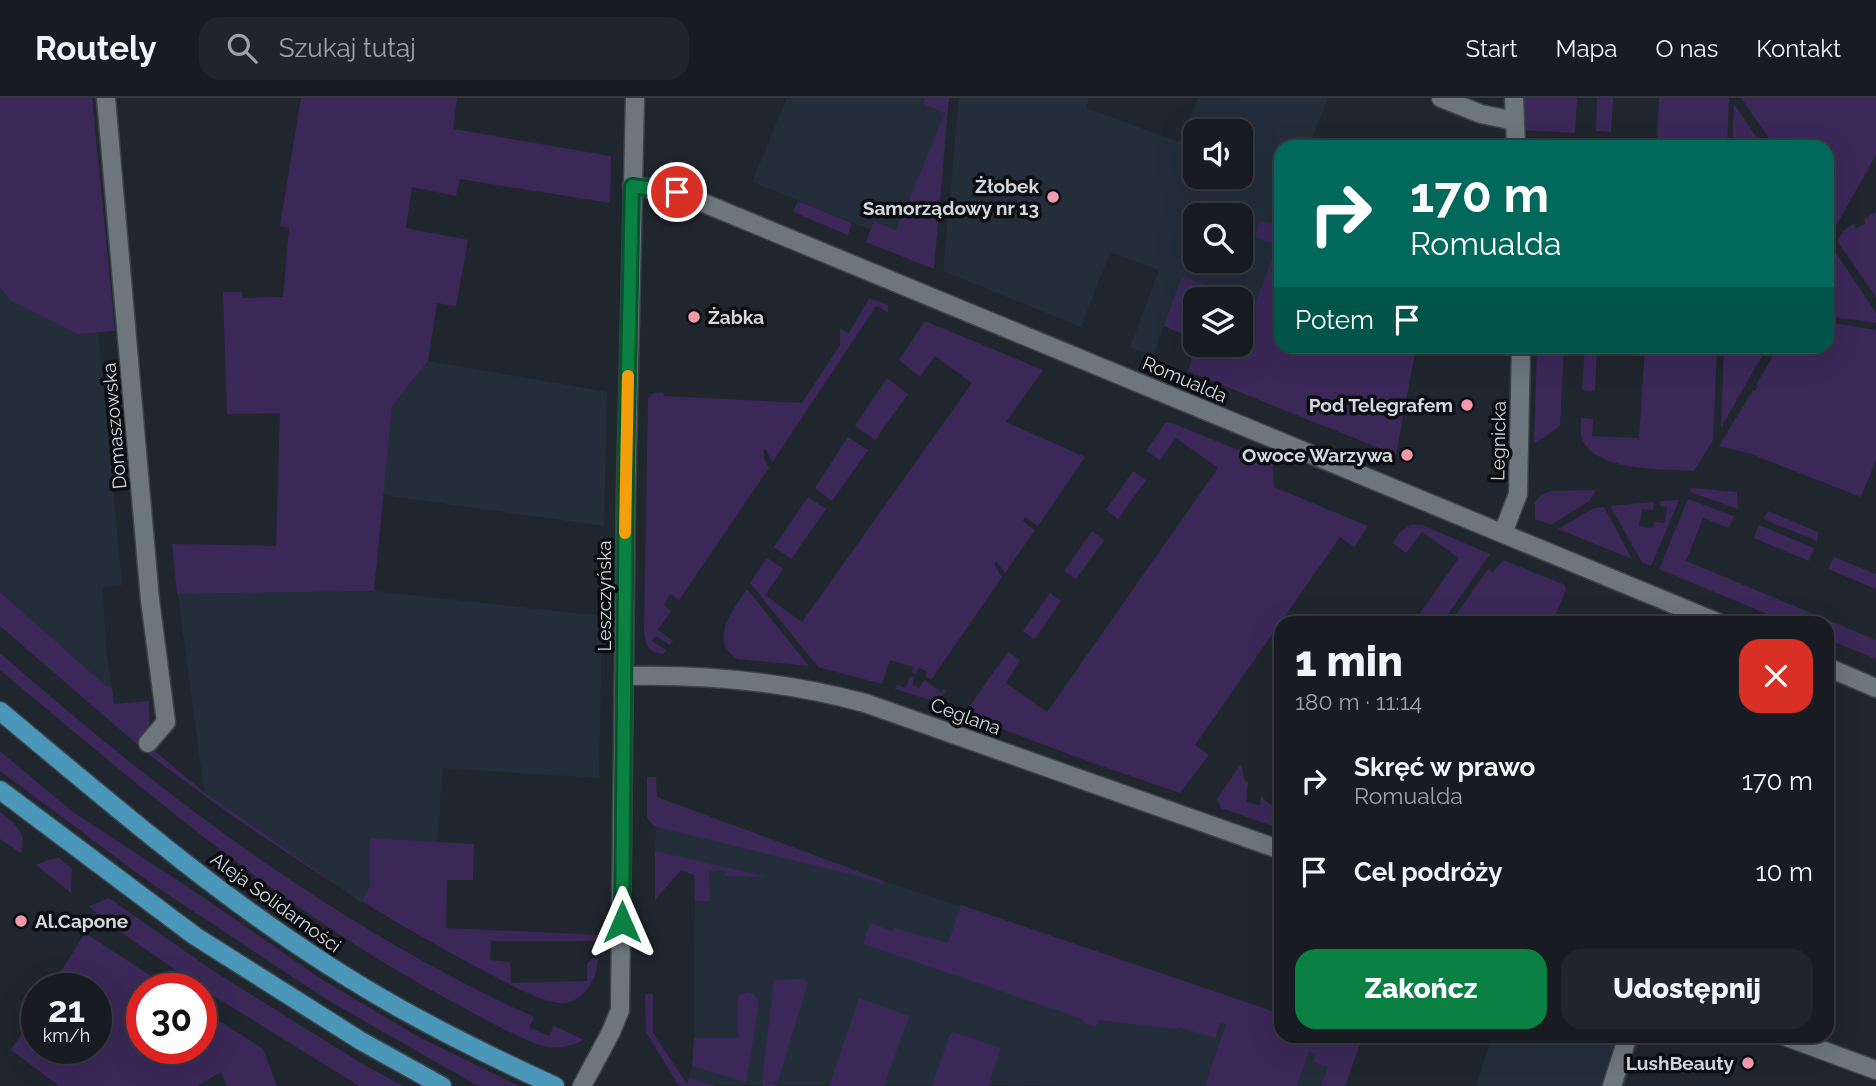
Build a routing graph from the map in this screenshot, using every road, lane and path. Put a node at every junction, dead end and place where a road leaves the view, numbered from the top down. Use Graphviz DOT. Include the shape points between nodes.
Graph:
graph roads {
  1 [pos="106,98"];
  2 [pos="635,98"];
  3 [pos="1441,98"];
  4 [pos="1514,98"];
  5 [pos="1515,121"];
  6 [pos="1516,140"];
  7 [pos="632,186"];
  8 [pos="1521,354"];
  9 [pos="1503,533"];
  10 [pos="1701,616"];
  11 [pos="1834,670"];
  12 [pos="624,676"];
  13 [pos="1876,688"];
  14 [pos="0,711"];
  15 [pos="148,743"];
  16 [pos="0,790"];
  17 [pos="1274,848"];
  18 [pos="1626,1043"];
  19 [pos="1803,1043"];
  20 [pos="1876,1070"];
  21 [pos="442,1086"];
  22 [pos="555,1086"];
  23 [pos="582,1086"];
  24 [pos="1612,1086"];
  1 -- 15 [label="street, Domaszowska" via="150,600 166,722"];
  2 -- 7 [label="street, Leszczyńska"];
  3 -- 5 [label="street"];
  4 -- 5 [label="street"];
  5 -- 6 [label="street"];
  7 -- 9 [label="street, Romualda" via="677,192"];
  7 -- 12 [label="street, Leszczyńska"];
  8 -- 9 [label="street, Legnicka" via="1518,494"];
  9 -- 10 [label="street, Romualda"];
  11 -- 13 [label="street"];
  12 -- 17 [label="street, Ceglana" via="761,683 865,702"];
  12 -- 23 [label="street, Leszczyńska" via="620,1010"];
  14 -- 22 [label="main road, Aleja Solidarności" via="219,889 329,967 446,1033"];
  16 -- 21 [label="main road" via="195,936 361,1041"];
  18 -- 24 [label="street"];
  19 -- 20 [label="street"];
}
